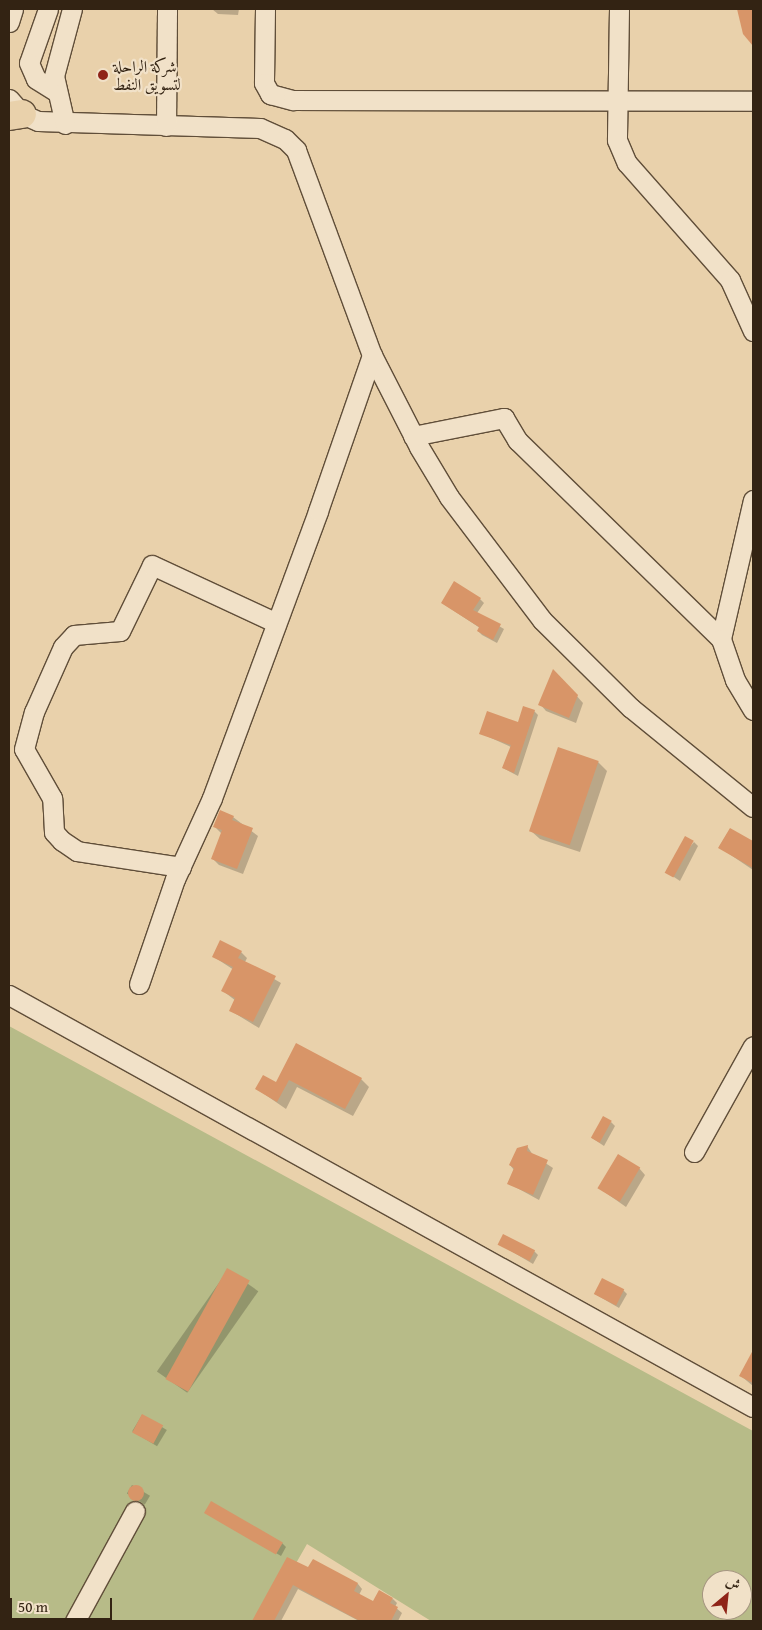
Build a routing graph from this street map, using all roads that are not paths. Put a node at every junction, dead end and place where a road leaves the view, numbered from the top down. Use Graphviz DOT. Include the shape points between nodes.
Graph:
graph roads {
  1 [pos="12,9"];
  2 [pos="48,9"];
  3 [pos="72,9"];
  4 [pos="166,9"];
  5 [pos="265,9"];
  6 [pos="619,9"];
  7 [pos="9,22"];
  8 [pos="57,92"];
  9 [pos="620,98"];
  10 [pos="753,101"];
  11 [pos="13,110"];
  12 [pos="65,124"];
  13 [pos="166,126"];
  14 [pos="753,331"];
  15 [pos="372,355"];
  16 [pos="413,436"];
  17 [pos="753,500"];
  18 [pos="275,622"];
  19 [pos="721,639"];
  20 [pos="753,710"];
  21 [pos="753,807"];
  22 [pos="180,867"];
  23 [pos="139,984"];
  24 [pos="9,995"];
  25 [pos="753,1046"];
  26 [pos="694,1152"];
  27 [pos="753,1407"];
  28 [pos="134,1511"];
  29 [pos="75,1621"];
  1 -- 7 [label="street"];
  2 -- 8 [label="street" via="29,64 36,79"];
  3 -- 8 [label="street" via="55,67"];
  4 -- 13 [label="street"];
  5 -- 9 [label="street" via="264,83 270,94 293,100"];
  6 -- 9 [label="street"];
  8 -- 12 [label="street"];
  9 -- 10 [label="street"];
  9 -- 14 [label="street" via="615,123 617,140 627,163 730,280"];
  11 -- 12 [label="street" via="38,121"];
  12 -- 13 [label="street"];
  13 -- 15 [label="street" via="260,128 285,139 296,150"];
  15 -- 16 [label="street"];
  15 -- 18 [label="street" via="318,511"];
  16 -- 19 [label="street" via="504,418 517,440"];
  16 -- 21 [label="street" via="449,497 542,620 631,708"];
  17 -- 19 [label="street"];
  18 -- 22 [label="street" via="212,798"];
  18 -- 22 [label="street" via="152,566 120,631 74,635 63,647 34,712 24,749 52,798 54,832 62,841 77,851"];
  19 -- 20 [label="street" via="734,680"];
  22 -- 23 [label="street"];
  24 -- 27 [label="street"];
  25 -- 26 [label="street"];
  28 -- 29 [label="street"];
}
